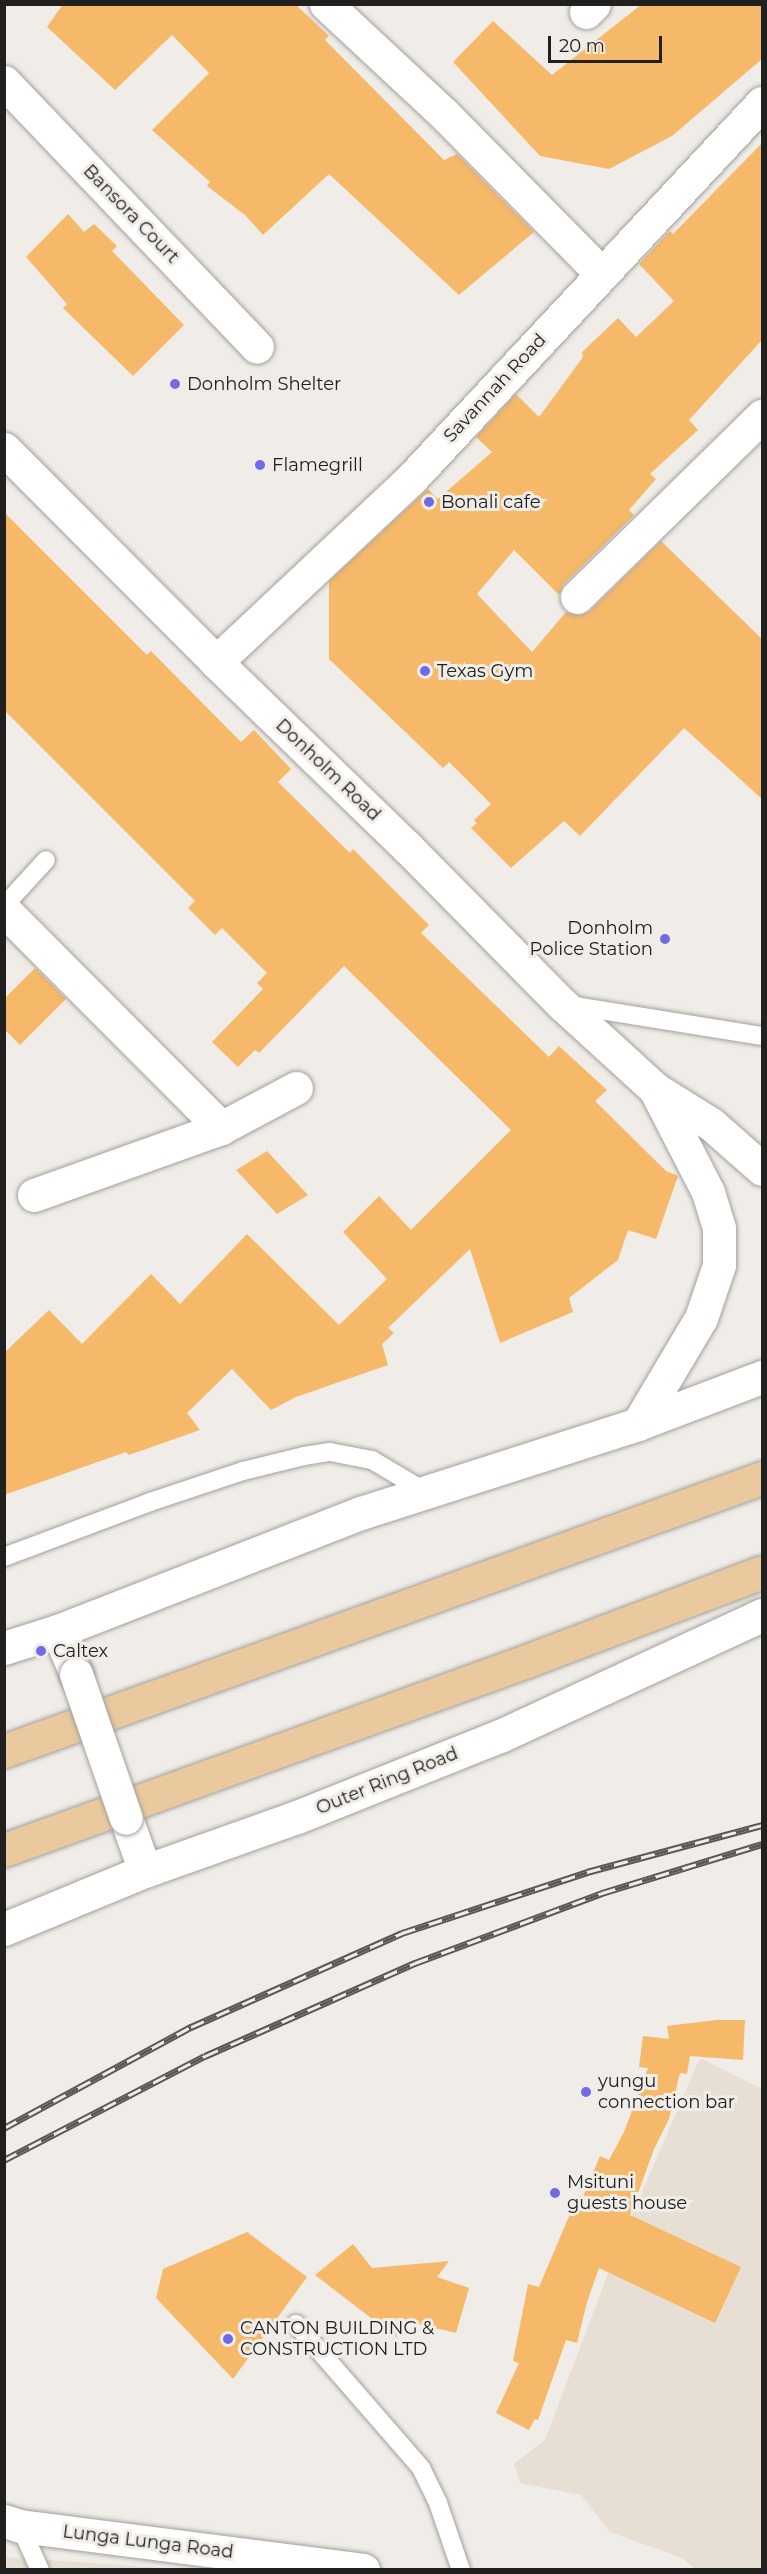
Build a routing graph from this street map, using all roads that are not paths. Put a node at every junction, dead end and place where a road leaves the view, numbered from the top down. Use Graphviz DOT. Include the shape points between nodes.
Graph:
graph roads {
  1 [pos="326,4"];
  2 [pos="4,82"];
  3 [pos="762,103"];
  4 [pos="602,273"];
  5 [pos="257,347"];
  6 [pos="758,429"];
  7 [pos="4,449"];
  8 [pos="577,597"];
  9 [pos="216,662"];
  10 [pos="46,860"];
  11 [pos="4,908"];
  12 [pos="562,1004"];
  13 [pos="762,1036"];
  14 [pos="296,1088"];
  15 [pos="655,1089"];
  16 [pos="222,1128"];
  17 [pos="762,1169"];
  18 [pos="34,1195"];
  19 [pos="762,1377"];
  20 [pos="638,1424"];
  21 [pos="762,1478"];
  22 [pos="426,1492"];
  23 [pos="4,1557"];
  24 [pos="762,1572"];
  25 [pos="762,1615"];
  26 [pos="58,1631"];
  27 [pos="4,1648"];
  28 [pos="4,1751"];
  29 [pos="4,1850"];
  30 [pos="145,1871"];
  31 [pos="4,1929"];
  32 [pos="296,2324"];
  33 [pos="12,2523"];
  34 [pos="40,2570"];
  35 [pos="363,2570"];
  36 [pos="460,2570"];
  1 -- 4 [label="main road" via="444,114"];
  2 -- 5 [label="main road, Bansora Court"];
  3 -- 4 [label="main road, Savannah Road"];
  4 -- 9 [label="main road, Savannah Road" via="410,480"];
  6 -- 8 [label="main road"];
  7 -- 9 [label="main road, Donholm Road"];
  9 -- 12 [label="main road, Donholm Road"];
  10 -- 11 [label="lane"];
  11 -- 16 [label="main road"];
  12 -- 13 [label="lane"];
  12 -- 15 [label="main road, Donholm Road"];
  14 -- 16 [label="main road"];
  15 -- 17 [label="main road" via="711,1124"];
  15 -- 20 [label="main road" via="708,1192 719,1228 719,1265 702,1318"];
  16 -- 18 [label="main road"];
  19 -- 20 [label="main road"];
  20 -- 22 [label="main road"];
  21 -- 28 [label="main road"];
  22 -- 23 [label="lane" via="372,1460 330,1452 304,1456 243,1471 150,1502"];
  22 -- 26 [label="main road" via="361,1513"];
  24 -- 29 [label="main road"];
  25 -- 30 [label="main road, Outer Ring Road" via="500,1736 297,1817"];
  26 -- 27 [label="main road"];
  26 -- 30 [label="main road, bridge"];
  30 -- 31 [label="main road, Outer Ring Road"];
  32 -- 36 [label="lane" via="421,2468 438,2503"];
  33 -- 34 [label="lane"];
  33 -- 35 [label="main road, Lunga Lunga Road"];
}
